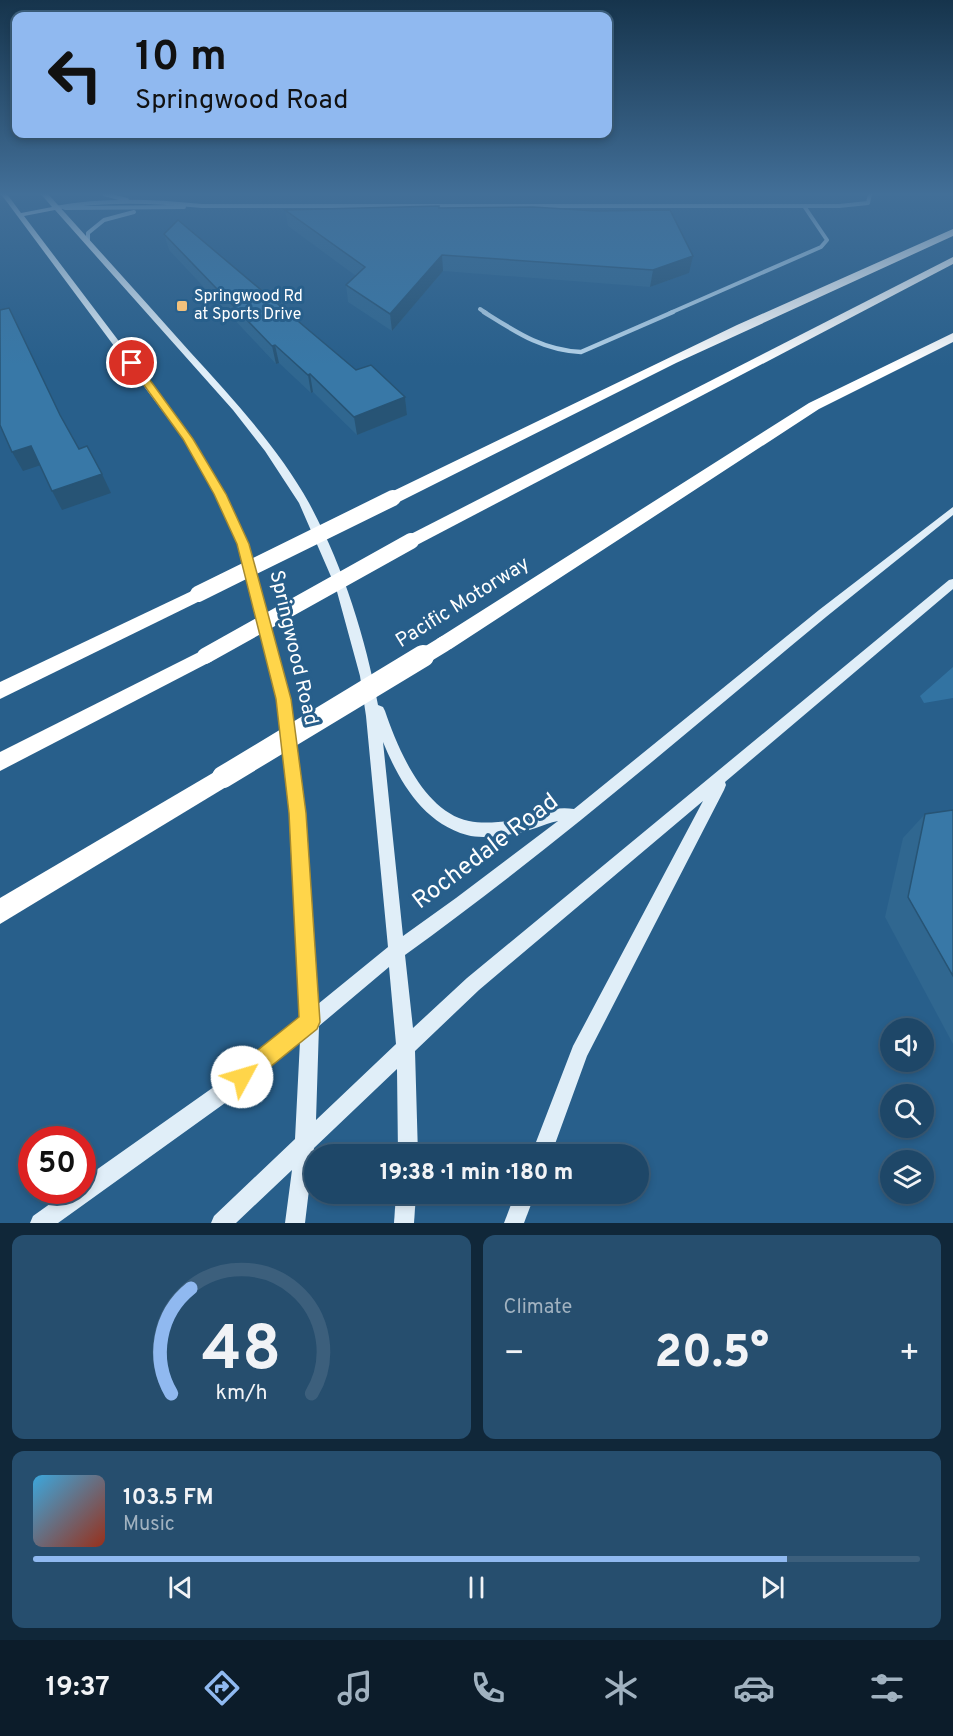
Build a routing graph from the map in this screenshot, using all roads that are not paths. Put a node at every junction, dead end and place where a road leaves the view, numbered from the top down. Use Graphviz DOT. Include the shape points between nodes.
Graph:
graph roads {
  1 [pos="47,251"];
  2 [pos="94,251"];
  3 [pos="812,251"];
  4 [pos="908,251"];
  5 [pos="953,260"];
  6 [pos="480,309"];
  7 [pos="953,337"];
  8 [pos="953,510"];
  9 [pos="953,583"];
  10 [pos="366,676"];
  11 [pos="0,691"];
  12 [pos="0,762"];
  13 [pos="722,778"];
  14 [pos="576,816"];
  15 [pos="0,912"];
  16 [pos="396,951"];
  17 [pos="310,1022"];
  18 [pos="405,1048"];
  19 [pos="305,1144"];
  20 [pos="408,1144"];
  21 [pos="545,1144"];
  22 [pos="304,1145"];
  23 [pos="304,1152"];
  24 [pos="405,1204"];
  25 [pos="521,1204"];
  26 [pos="40,1223"];
  27 [pos="221,1223"];
  28 [pos="295,1223"];
  29 [pos="404,1223"];
  30 [pos="514,1223"];
  1 -- 17 [label="main road, Springwood Road" via="188,439 243,544 283,699 298,813"];
  2 -- 10 [label="main road" via="236,408 291,482 321,537 342,588"];
  3 -- 6 [label="street" via="581,352 541,347"];
  4 -- 11 [label="highway, bridge" via="603,392"];
  5 -- 12 [label="highway, bridge" via="411,541 205,656"];
  7 -- 15 [label="highway, Pacific Motorway, bridge" via="814,406 444,644"];
  8 -- 14 [label="main road, Rochedale Road"];
  9 -- 13 [label="main road"];
  10 -- 14 [label="main road" via="392,751 415,788 439,814 466,828 490,829 535,823 557,814"];
  10 -- 16 [label="main road"];
  13 -- 18 [label="main road" via="473,984"];
  13 -- 21 [label="main road" via="579,1052"];
  14 -- 16 [label="main road, Rochedale Road"];
  16 -- 17 [label="main road, Rochedale Road"];
  16 -- 18 [label="main road"];
  17 -- 19 [label="main road, Springwood Road"];
  17 -- 26 [label="main road, Rochedale Road" via="225,1091"];
  18 -- 19 [label="main road"];
  18 -- 20 [label="main road"];
  22 -- 27 [label="main road"];
  23 -- 28 [label="main road, Springwood Road"];
  24 -- 29 [label="main road"];
  25 -- 30 [label="main road"];
}
